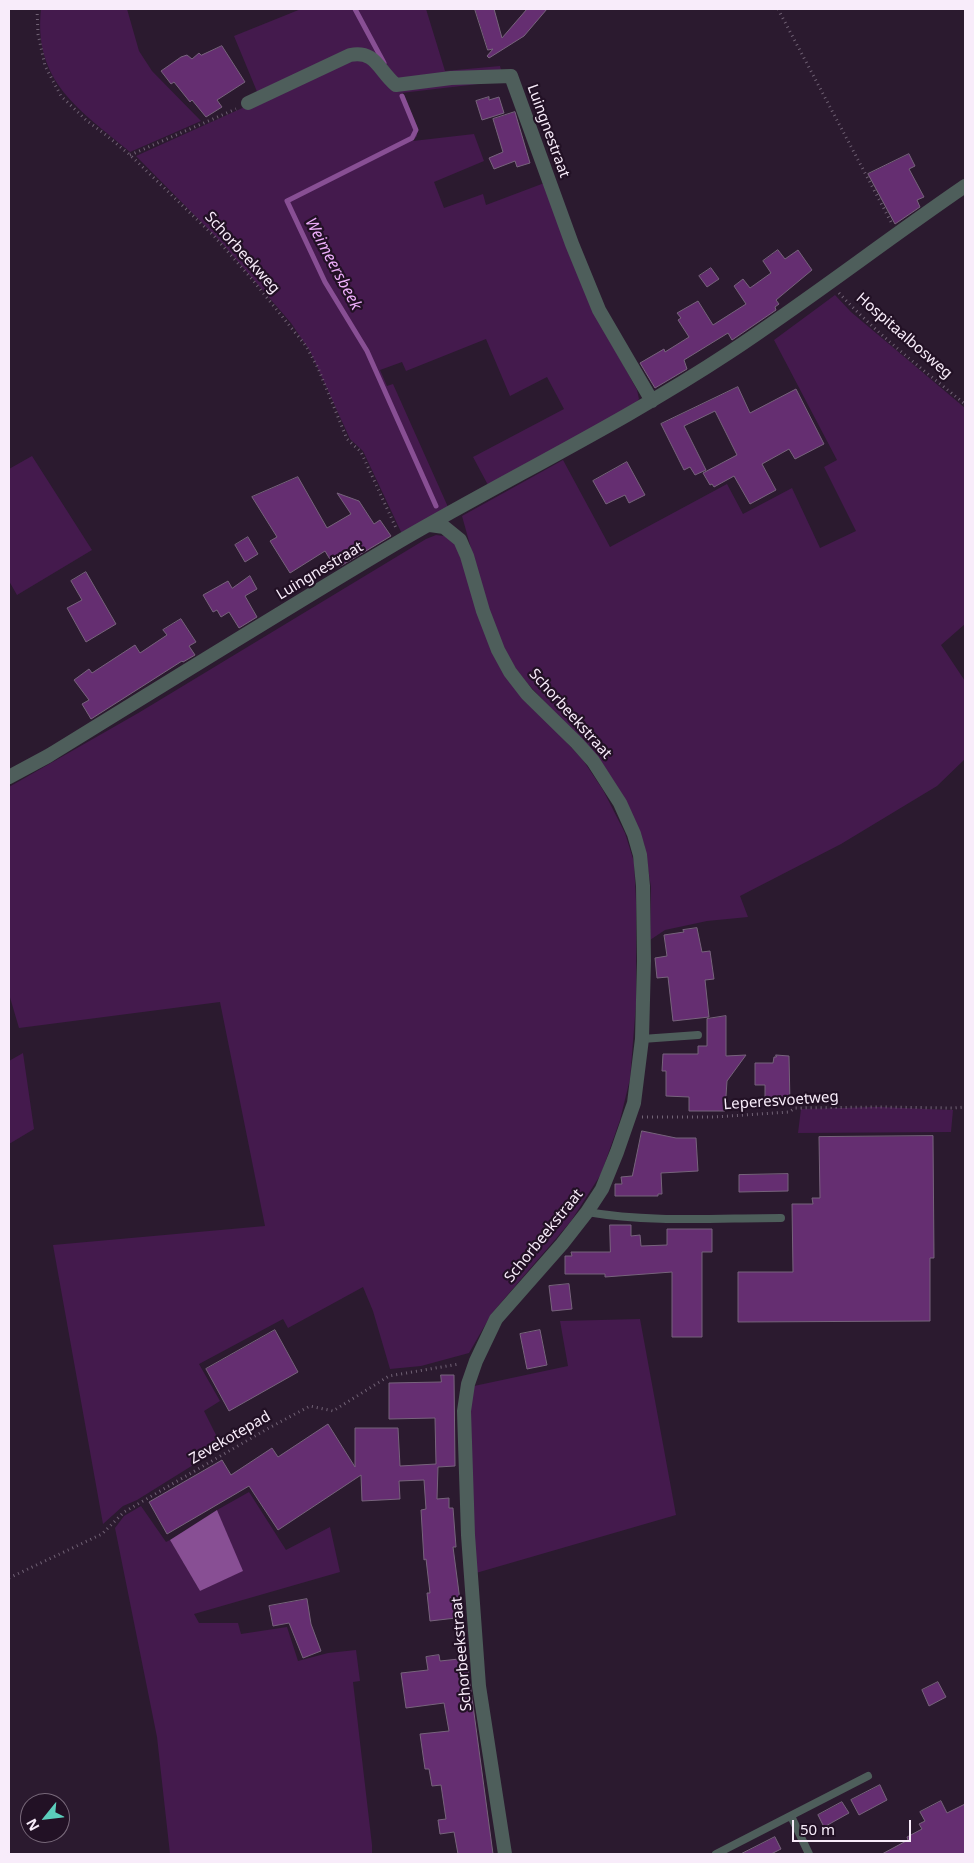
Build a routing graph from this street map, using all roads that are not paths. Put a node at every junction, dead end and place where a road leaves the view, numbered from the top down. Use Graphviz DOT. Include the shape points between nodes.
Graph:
graph roads {
  1 [pos="248,103"];
  2 [pos="965,186"];
  3 [pos="652,401"];
  4 [pos="430,525"];
  5 [pos="9,777"];
  6 [pos="698,1035"];
  7 [pos="642,1038"];
  8 [pos="587,1212"];
  9 [pos="780,1218"];
  10 [pos="868,1776"];
  11 [pos="791,1816"];
  12 [pos="505,1854"];
  13 [pos="716,1854"];
  14 [pos="809,1854"];
  1 -- 3 [label="street, Luingnestraat" via="350,55 372,57 396,85 451,78 511,76 599,310"];
  2 -- 3 [label="street, Luingnestraat" via="830,284"];
  3 -- 4 [label="street, Luingnestraat"];
  4 -- 5 [label="street, Luingnestraat"];
  4 -- 7 [label="street, Schorbeekstraat" via="444,527 460,540 483,611 510,672 527,694 593,761 620,802 634,834 643,886"];
  6 -- 7 [label="lane"];
  7 -- 8 [label="street, Schorbeekstraat" via="634,1103 610,1171"];
  8 -- 9 [label="lane" via="658,1220"];
  8 -- 12 [label="street, Schorbeekstraat" via="496,1319 476,1361 464,1411 468,1535 479,1686"];
  10 -- 11 [label="lane"];
  11 -- 13 [label="lane"];
  11 -- 14 [label="lane"];
}
